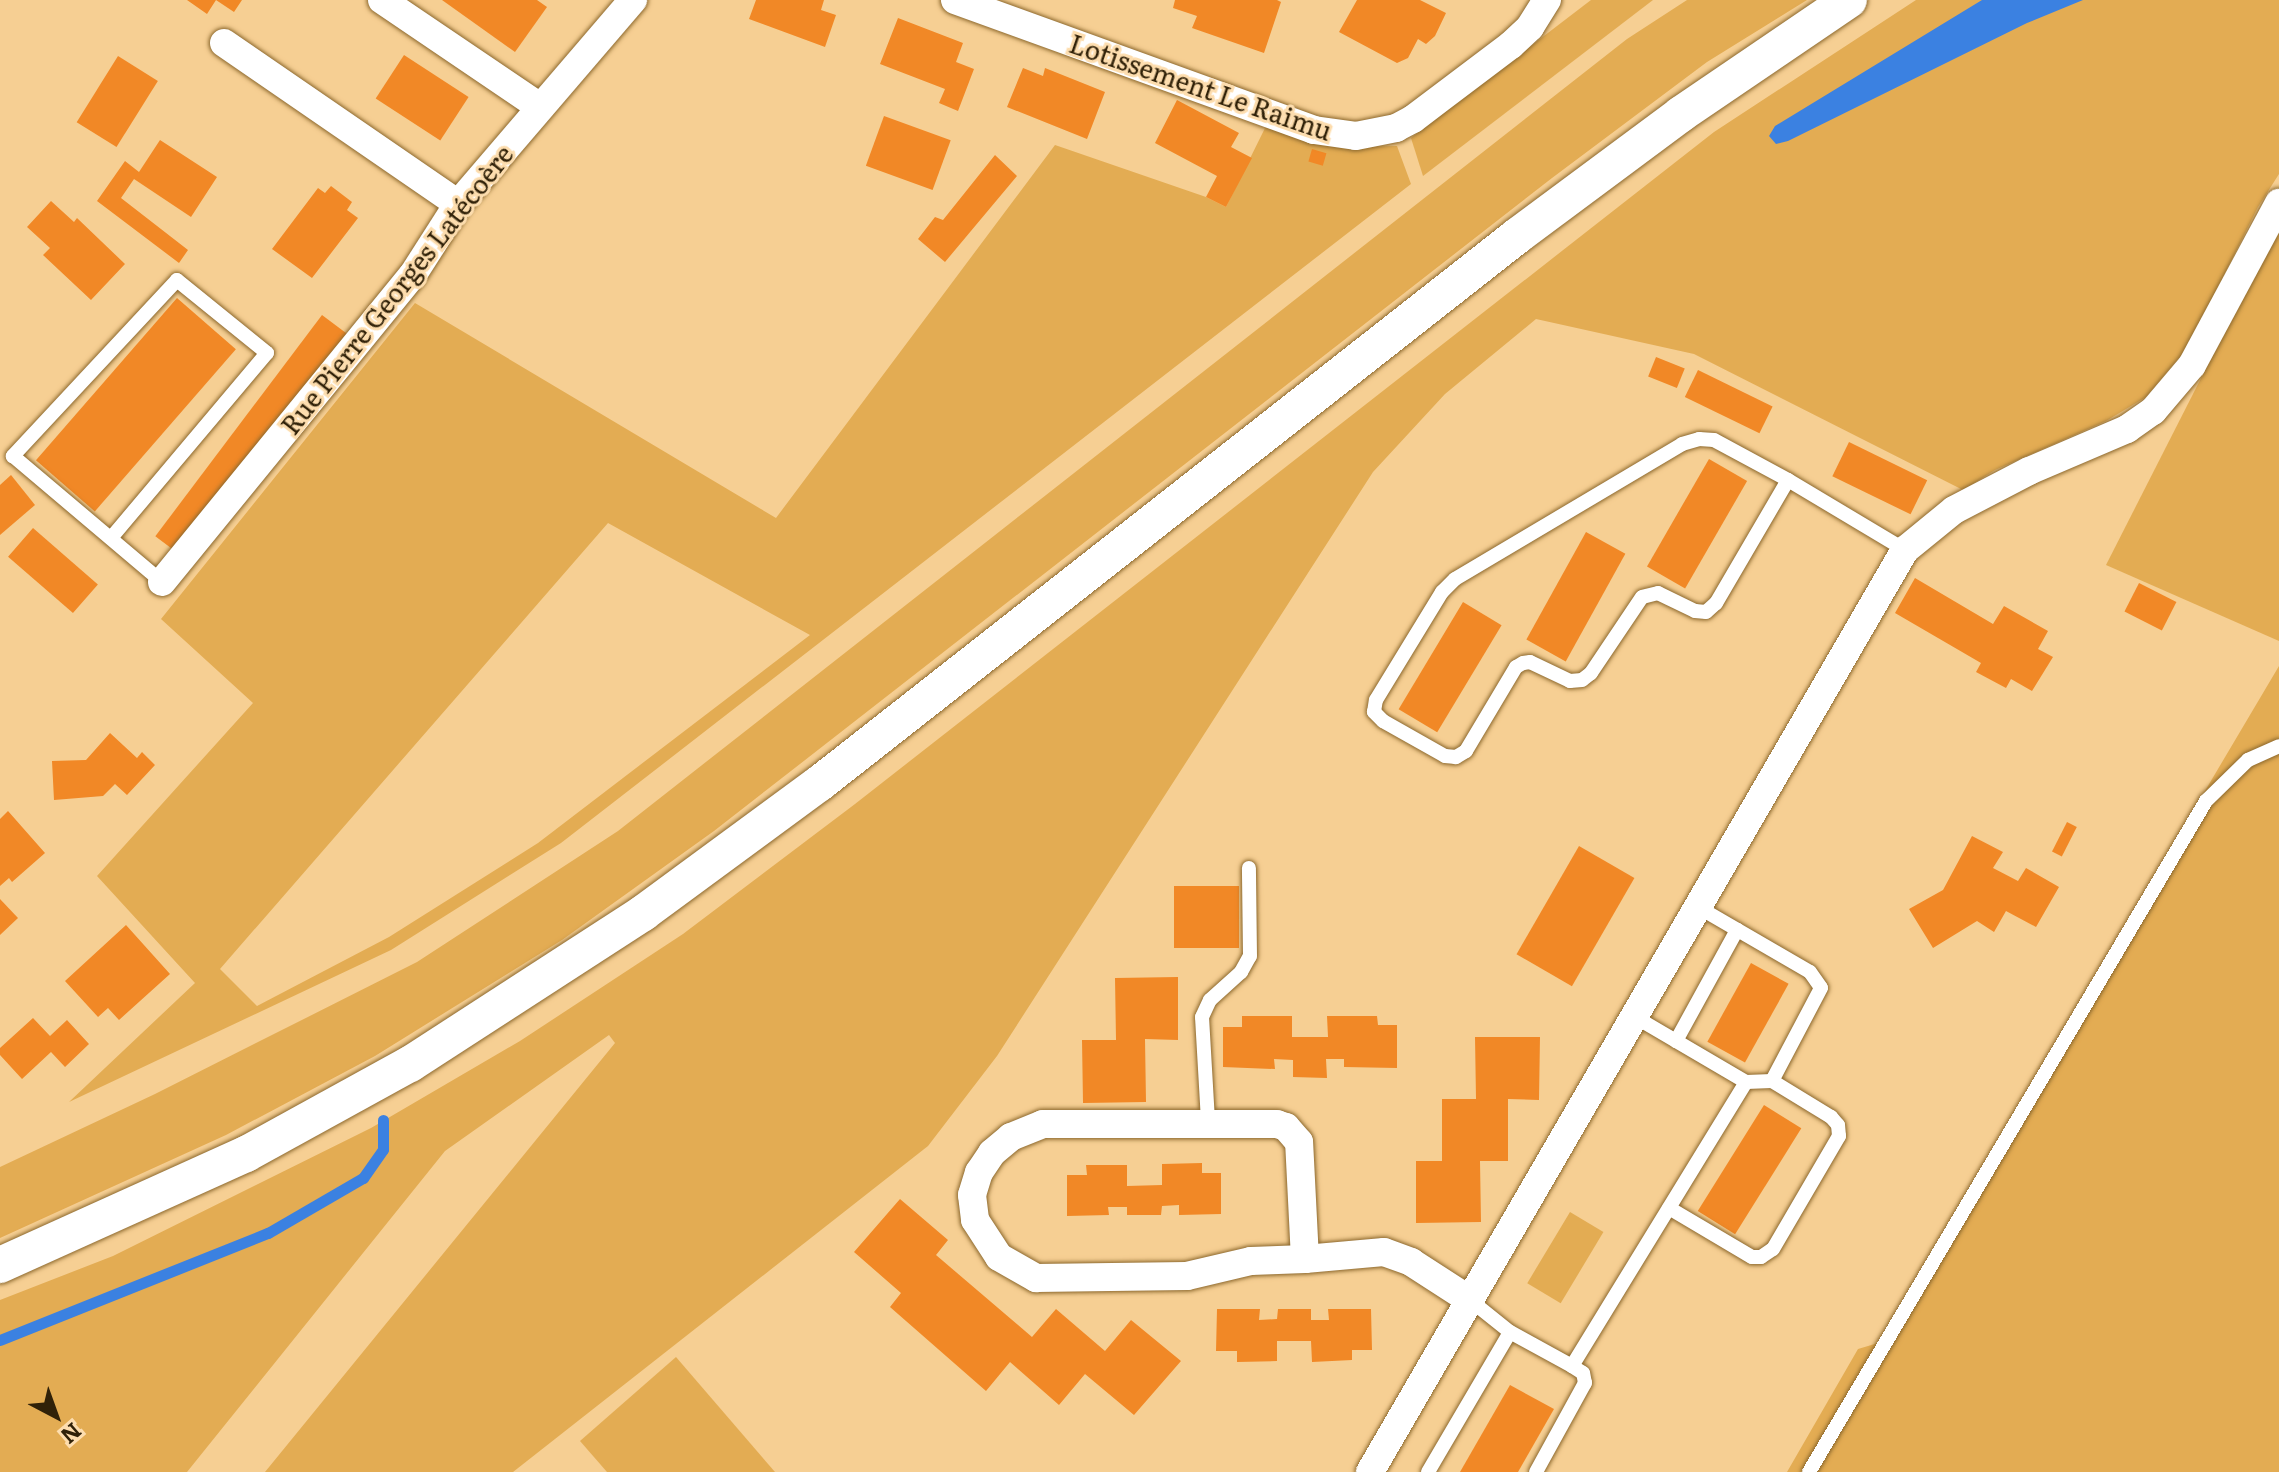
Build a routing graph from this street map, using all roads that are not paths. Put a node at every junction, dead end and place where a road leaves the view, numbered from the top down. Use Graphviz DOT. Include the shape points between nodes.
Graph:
graph roads {
  1 [pos="382,0"];
  2 [pos="955,0"];
  3 [pos="1547,0"];
  4 [pos="1849,0"];
  5 [pos="624,3"];
  6 [pos="224,43"];
  7 [pos="540,107"];
  8 [pos="2279,203"];
  9 [pos="458,204"];
  10 [pos="1788,480"];
  11 [pos="111,538"];
  12 [pos="1905,550"];
  13 [pos="162,582"];
  14 [pos="2279,746"];
  15 [pos="1249,868"];
  16 [pos="1698,907"];
  17 [pos="1737,930"];
  18 [pos="1635,1017"];
  19 [pos="1676,1041"];
  20 [pos="1772,1081"];
  21 [pos="1746,1082"];
  22 [pos="1208,1121"];
  23 [pos="1669,1208"];
  24 [pos="1305,1259"];
  25 [pos="0,1265"];
  26 [pos="1470,1300"];
  27 [pos="1510,1332"];
  28 [pos="1572,1366"];
  29 [pos="1370,1472"];
  30 [pos="1428,1472"];
  31 [pos="1536,1472"];
  32 [pos="1809,1472"];
  1 -- 7 [label="street"];
  2 -- 3 [label="street, Lotissement Le Raimu" via="1314,130 1356,136 1413,119 1511,45"];
  4 -- 25 [label="street" via="1681,114 1517,236 820,783 643,913 410,1064 301,1124 204,1174"];
  5 -- 7 [label="street, Rue Pierre Georges Latécoère"];
  6 -- 9 [label="street"];
  7 -- 9 [label="street, Rue Pierre Georges Latécoère"];
  8 -- 12 [label="street" via="2192,365 2153,411 2127,429 1954,510"];
  9 -- 13 [label="street, Rue Pierre Georges Latécoère" via="412,276"];
  10 -- 10 [label="lane" via="1714,440 1682,444 1455,579 1376,700 1374,712 1445,756 1456,757 1466,751 1516,667 1530,662 1570,681 1582,680 1642,597 1658,593 1706,612"];
  10 -- 12 [label="lane"];
  11 -- 11 [label="lane" via="13,456 177,280 267,353"];
  11 -- 13 [label="lane"];
  12 -- 16 [label="street"];
  14 -- 32 [label="lane" via="2248,760 2206,801"];
  15 -- 22 [label="lane" via="1250,956 1241,972 1210,1000 1202,1017"];
  16 -- 17 [label="lane"];
  16 -- 18 [label="street"];
  17 -- 19 [label="lane"];
  17 -- 20 [label="lane" via="1810,972 1821,988"];
  18 -- 19 [label="lane"];
  18 -- 26 [label="street"];
  19 -- 21 [label="lane"];
  20 -- 21 [label="lane"];
  20 -- 23 [label="lane" via="1831,1117 1839,1136 1773,1249 1752,1257"];
  21 -- 23 [label="lane"];
  22 -- 24 [label="street" via="1277,1124 1294,1133 1299,1142"];
  22 -- 24 [label="street" via="1032,1128 1011,1137 979,1172 972,1195 975,1220 999,1257 1036,1278 1187,1276 1251,1261"];
  23 -- 28 [label="lane"];
  24 -- 26 [label="street" via="1384,1252 1411,1262"];
  26 -- 27 [label="lane"];
  26 -- 29 [label="street"];
  27 -- 28 [label="lane"];
  27 -- 30 [label="lane"];
  28 -- 31 [label="lane" via="1583,1373 1585,1383"];
}
